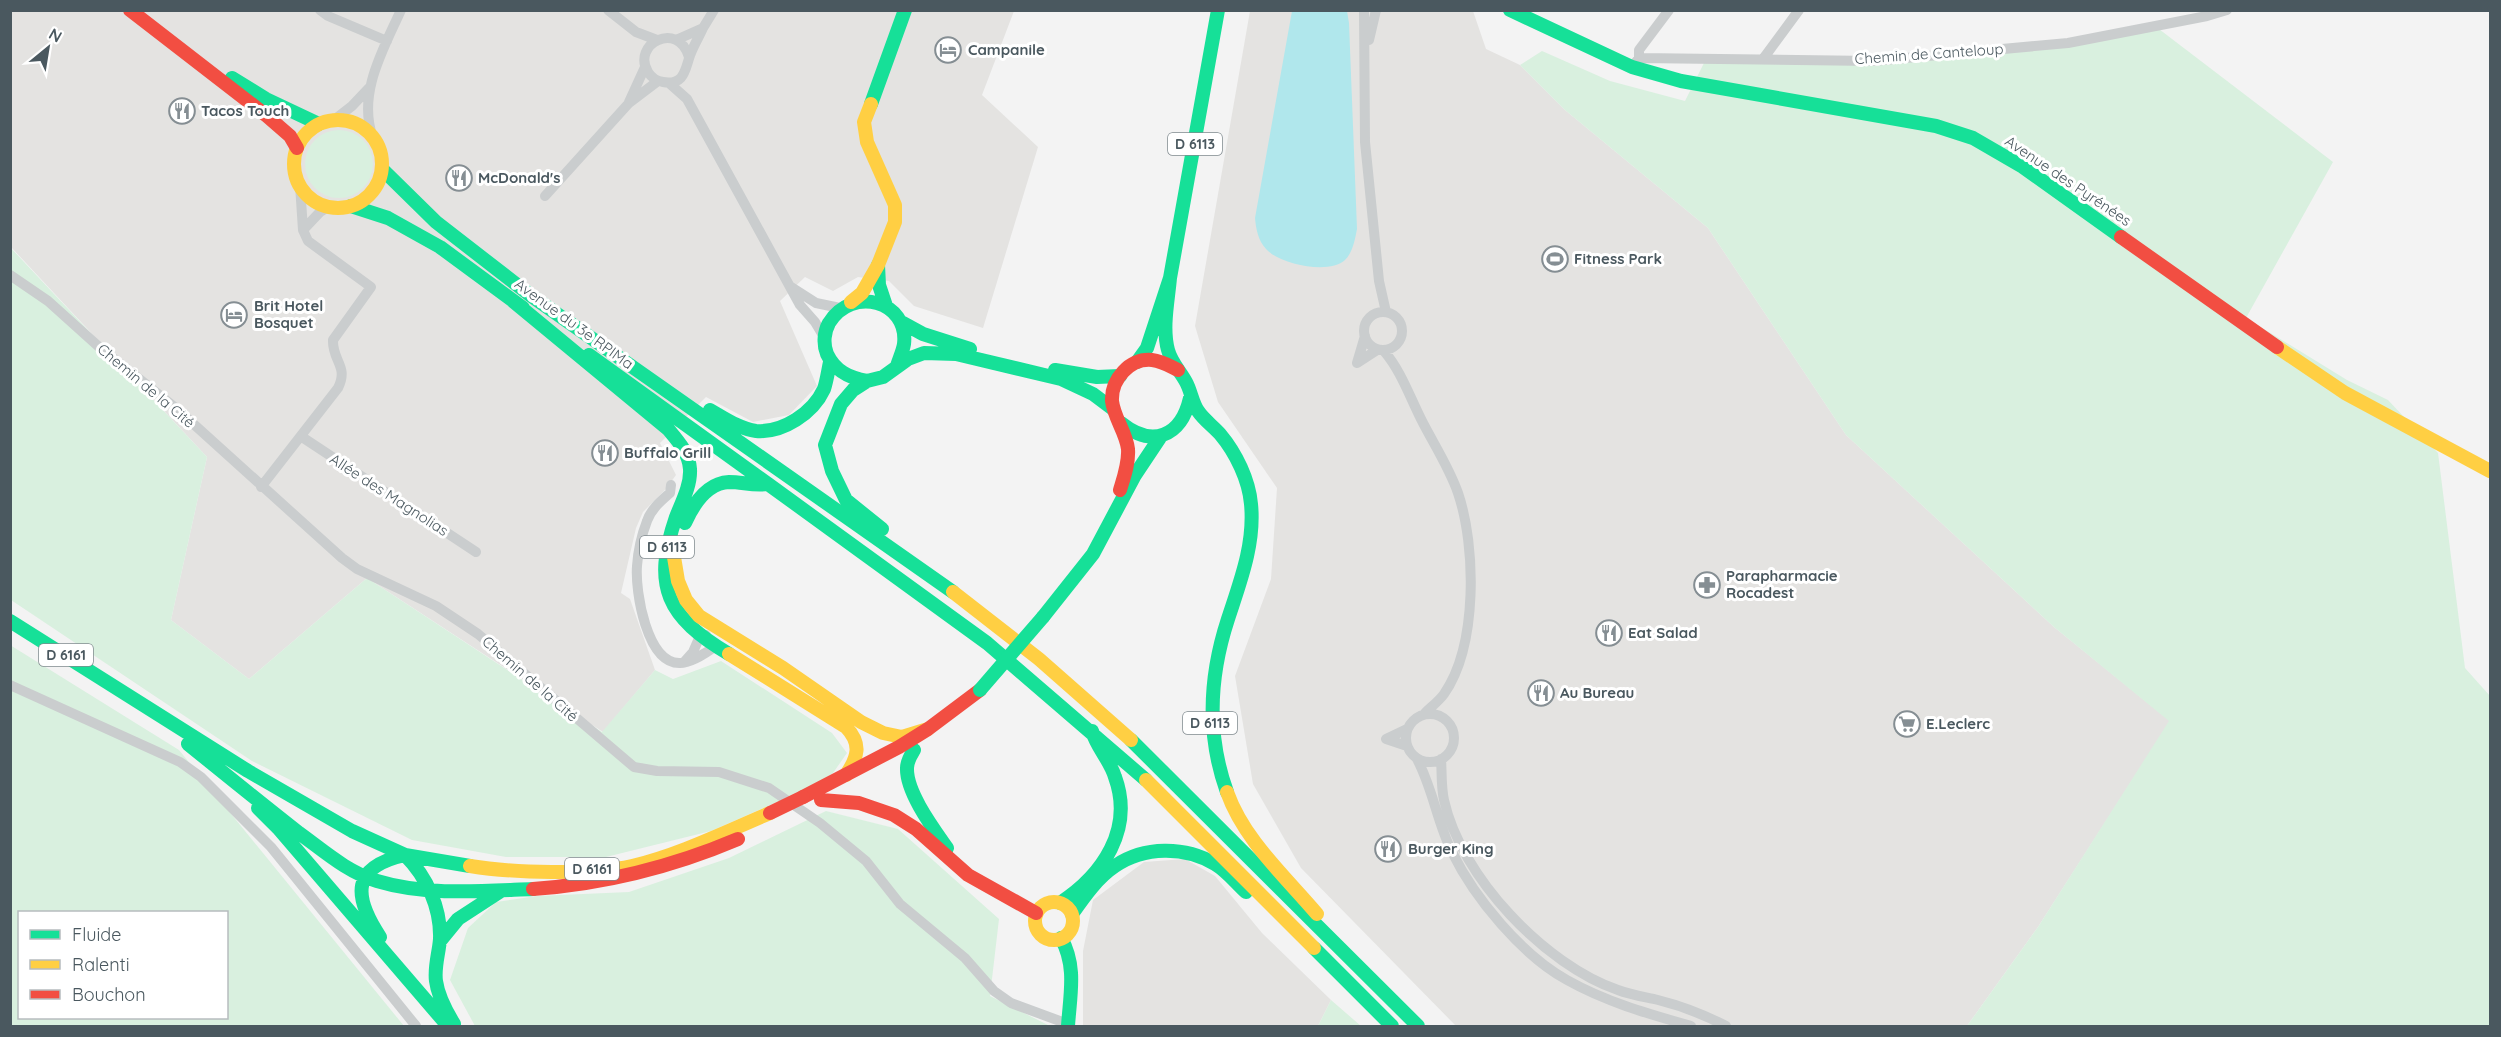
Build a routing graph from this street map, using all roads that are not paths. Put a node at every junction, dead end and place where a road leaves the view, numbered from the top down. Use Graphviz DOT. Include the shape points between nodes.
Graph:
graph roads {
  1 [pos="130,10"];
  2 [pos="320,10"];
  3 [pos="401,10"];
  4 [pos="608,10"];
  5 [pos="714,10"];
  6 [pos="1218,10"];
  7 [pos="1364,10"];
  8 [pos="1376,10"];
  9 [pos="1510,10"];
  10 [pos="1669,10"];
  11 [pos="1799,10"];
  12 [pos="2227,10"];
  13 [pos="903,11"];
  14 [pos="703,28"];
  15 [pos="636,32"];
  16 [pos="676,39"];
  17 [pos="657,40"];
  18 [pos="387,41"];
  19 [pos="177,45"];
  20 [pos="647,50"];
  21 [pos="1366,55"];
  22 [pos="689,57"];
  23 [pos="1762,59"];
  24 [pos="1636,62"];
  25 [pos="645,67"];
  26 [pos="687,70"];
  27 [pos="664,82"];
  28 [pos="369,88"];
  29 [pos="687,99"];
  30 [pos="629,103"];
  31 [pos="334,120"];
  32 [pos="319,124"];
  33 [pos="374,138"];
  34 [pos="297,148"];
  35 [pos="382,169"];
  36 [pos="300,185"];
  37 [pos="545,196"];
  38 [pos="351,206"];
  39 [pos="328,207"];
  40 [pos="303,230"];
  41 [pos="878,266"];
  42 [pos="10,275"];
  43 [pos="1170,278"];
  44 [pos="1379,281"];
  45 [pos="789,285"];
  46 [pos="513,301"];
  47 [pos="845,305"];
  48 [pos="886,306"];
  49 [pos="1386,312"];
  50 [pos="1374,314"];
  51 [pos="901,322"];
  52 [pos="1365,336"];
  53 [pos="824,337"];
  54 [pos="599,343"];
  55 [pos="1396,346"];
  56 [pos="1381,350"];
  57 [pos="830,362"];
  58 [pos="1137,362"];
  59 [pos="897,366"];
  60 [pos="1397,366"];
  61 [pos="1178,370"];
  62 [pos="1120,376"];
  63 [pos="867,381"];
  64 [pos="1190,398"];
  65 [pos="1113,409"];
  66 [pos="1121,423"];
  67 [pos="1161,436"];
  68 [pos="302,437"];
  69 [pos="2490,471"];
  70 [pos="768,484"];
  71 [pos="671,485"];
  72 [pos="261,487"];
  73 [pos="1116,511"];
  74 [pos="476,552"];
  75 [pos="953,591"];
  76 [pos="10,621"];
  77 [pos="714,634"];
  78 [pos="700,636"];
  79 [pos="683,663"];
  80 [pos="10,686"];
  81 [pos="980,690"];
  82 [pos="121,691"];
  83 [pos="1444,694"];
  84 [pos="1425,713"];
  85 [pos="1447,720"];
  86 [pos="928,729"];
  87 [pos="1407,729"];
  88 [pos="1092,730"];
  89 [pos="1407,746"];
  90 [pos="914,750"];
  91 [pos="201,755"];
  92 [pos="1417,759"];
  93 [pos="1441,759"];
  94 [pos="846,775"];
  95 [pos="812,801"];
  96 [pos="775,816"];
  97 [pos="405,855"];
  98 [pos="966,874"];
  99 [pos="364,877"];
  100 [pos="429,890"];
  101 [pos="501,891"];
  102 [pos="1060,903"];
  103 [pos="1036,913"];
  104 [pos="1072,914"];
  105 [pos="1061,938"];
  106 [pos="440,940"];
  107 [pos="393,963"];
  108 [pos="1399,1008"];
  109 [pos="1068,1025"];
  110 [pos="416,1026"];
  111 [pos="448,1026"];
  112 [pos="455,1026"];
  113 [pos="1386,1026"];
  114 [pos="1392,1026"];
  115 [pos="1418,1026"];
  116 [pos="1691,1026"];
  117 [pos="1726,1026"];
  1 -- 19 [label="main road"];
  2 -- 18 [label="street"];
  3 -- 18 [label="street"];
  4 -- 15 [label="street"];
  5 -- 14 [label="street"];
  6 -- 43 [label="main road, D 6113"];
  7 -- 21 [label="street"];
  8 -- 21 [label="street"];
  9 -- 24 [label="main road, Avenue des Pyrénées"];
  10 -- 24 [label="street" via="1639,50"];
  11 -- 23 [label="street"];
  12 -- 23 [label="street, Chemin de Canteloup" via="2068,43 1873,60"];
  13 -- 41 [label="main road" via="864,122 867,142 895,205 895,222"];
  14 -- 16 [label="street"];
  14 -- 22 [label="street"];
  15 -- 17 [label="street"];
  15 -- 20 [label="street"];
  16 -- 17 [label="street"];
  16 -- 22 [label="street"];
  17 -- 20 [label="street"];
  18 -- 28 [label="street"];
  19 -- 32 [label="main road" via="266,99"];
  19 -- 34 [label="main road" via="290,136"];
  20 -- 25 [label="street"];
  21 -- 44 [label="street" via="1365,142"];
  22 -- 26 [label="street"];
  23 -- 24 [label="street, Chemin de Canteloup"];
  24 -- 69 [label="main road, Avenue des Pyrénées" via="1681,81 1936,126 1973,138 2023,167 2344,393"];
  25 -- 27 [label="street" via="650,75"];
  25 -- 30 [label="street"];
  26 -- 27 [label="street" via="681,78"];
  26 -- 29 [label="street"];
  27 -- 29 [label="street"];
  27 -- 30 [label="street"];
  28 -- 31 [label="street"];
  28 -- 33 [label="street" via="367,110"];
  29 -- 45 [label="street"];
  30 -- 37 [label="street"];
  31 -- 32 [label="main road"];
  31 -- 33 [label="main road" via="354,123"];
  32 -- 34 [label="main road"];
  33 -- 35 [label="main road"];
  34 -- 36 [label="main road" via="294,159"];
  35 -- 38 [label="main road" via="373,190"];
  35 -- 54 [label="main road, Avenue du 3e RPIMa / D 6113" via="435,222"];
  36 -- 39 [label="main road" via="312,199"];
  36 -- 40 [label="street"];
  38 -- 39 [label="main road"];
  38 -- 46 [label="main road, Avenue du 3e RPIMa / D 6113" via="388,218 440,247"];
  39 -- 40 [label="street"];
  40 -- 68 [label="street" via="308,241 371,286 333,340 343,378"];
  41 -- 47 [label="main road" via="862,292"];
  41 -- 48 [label="main road"];
  42 -- 72 [label="street, Chemin de la Cité" via="48,301 178,410"];
  43 -- 58 [label="main road, D 6113" via="1147,348"];
  43 -- 61 [label="main road, D 6113" via="1167,344"];
  44 -- 49 [label="street"];
  44 -- 50 [label="street"];
  45 -- 47 [label="street" via="816,303"];
  45 -- 53 [label="street"];
  46 -- 70 [label="main road, Avenue du 3e RPIMa / D 6113"];
  46 -- 78 [label="main road, D 6113" via="668,429 686,452 690,479 667,543 664,581 678,613"];
  47 -- 48 [label="main road" via="869,300"];
  47 -- 53 [label="main road" via="829,321"];
  48 -- 51 [label="main road"];
  49 -- 50 [label="street"];
  49 -- 55 [label="street" via="1401,323 1402,336"];
  50 -- 52 [label="street" via="1365,324"];
  51 -- 59 [label="main road" via="904,352"];
  51 -- 62 [label="main road" via="923,334 1009,360 1097,377"];
  52 -- 56 [label="street" via="1367,342"];
  52 -- 56 [label="street" via="1357,363"];
  53 -- 57 [label="main road"];
  54 -- 57 [label="main road" via="691,400 736,424 758,430 780,428 804,413 821,396"];
  54 -- 75 [label="main road, D 6113"];
  55 -- 56 [label="street"];
  55 -- 60 [label="street"];
  56 -- 60 [label="street"];
  57 -- 63 [label="main road" via="846,376"];
  58 -- 61 [label="main road" via="1165,362"];
  58 -- 62 [label="main road"];
  59 -- 63 [label="main road" via="883,377"];
  59 -- 65 [label="main road" via="924,353 956,354 1060,379 1093,394"];
  60 -- 83 [label="street" via="1458,492 1466,530 1471,612 1460,658"];
  61 -- 64 [label="main road" via="1187,383"];
  62 -- 65 [label="main road" via="1113,391"];
  63 -- 75 [label="main road" via="841,404 831,425 825,444 832,471 846,500 931,565"];
  64 -- 67 [label="main road" via="1188,413 1180,424"];
  64 -- 108 [label="main road, D 6113" via="1241,468 1251,502 1240,584 1222,636 1212,682 1210,724 1218,765 1231,802 1257,844"];
  65 -- 66 [label="main road"];
  66 -- 67 [label="main road" via="1139,436"];
  66 -- 73 [label="main road, D 6113" via="1128,454"];
  67 -- 73 [label="main road, D 6113" via="1146,455"];
  68 -- 72 [label="street"];
  68 -- 74 [label="street, Allée des Magnolias"];
  70 -- 77 [label="main road, D 6113" via="728,482 710,489 693,504 676,542 678,581 686,600"];
  70 -- 88 [label="main road, D 6113" via="987,643"];
  71 -- 79 [label="street" via="670,493 647,520 637,581 646,628 660,656"];
  72 -- 109 [label="street, Chemin de la Cité" via="357,569 436,606 478,634 634,767 719,772 769,788 866,861 900,904 965,958 994,992 1011,1003"];
  73 -- 81 [label="main road, D 6113, bridge" via="1072,584"];
  75 -- 108 [label="main road, D 6113" via="1128,737"];
  76 -- 82 [label="main road, D 6161"];
  77 -- 78 [label="main road, D 6113"];
  77 -- 79 [label="street"];
  77 -- 86 [label="main road, D 6113" via="783,668 883,733 902,737"];
  77 -- 94 [label="main road, D 6113" via="855,736 857,759"];
  78 -- 79 [label="street"];
  80 -- 110 [label="street" via="180,762 201,777 271,847"];
  81 -- 86 [label="main road, D 6113"];
  81 -- 90 [label="main road, D 6113" via="942,729"];
  82 -- 91 [label="main road, D 6161"];
  82 -- 97 [label="main road, D 6161" via="286,793 352,831"];
  83 -- 84 [label="street"];
  83 -- 85 [label="street"];
  84 -- 85 [label="street"];
  84 -- 87 [label="street" via="1417,716"];
  85 -- 93 [label="street" via="1454,741"];
  86 -- 94 [label="main road, D 6161"];
  87 -- 89 [label="street"];
  87 -- 89 [label="street" via="1386,739"];
  88 -- 102 [label="main road, D 6113" via="1096,748 1108,760 1116,777 1120,821 1106,862 1073,896"];
  88 -- 114 [label="main road, D 6113"];
  89 -- 92 [label="street"];
  90 -- 95 [label="main road, D 6161"];
  90 -- 98 [label="main road" via="906,765 908,780 933,828"];
  91 -- 99 [label="main road, D 6161" via="325,852"];
  91 -- 107 [label="main road" via="278,828"];
  92 -- 93 [label="street"];
  92 -- 116 [label="street" via="1429,782 1452,851 1472,887 1518,942 1566,979 1617,1003"];
  93 -- 117 [label="street" via="1444,800 1473,867 1500,904 1547,951 1617,990 1671,1004"];
  94 -- 95 [label="main road, D 6161"];
  95 -- 96 [label="main road, D 6161"];
  95 -- 98 [label="main road" via="847,799 888,813 914,827"];
  96 -- 97 [label="main road, D 6161" via="631,866 565,872 477,867"];
  96 -- 101 [label="main road, D 6161" via="700,856 647,873 585,884"];
  97 -- 99 [label="main road" via="380,862"];
  97 -- 100 [label="main road" via="416,863"];
  98 -- 103 [label="main road"];
  99 -- 100 [label="main road, D 6161"];
  99 -- 107 [label="main road" via="360,891 362,906 390,951"];
  100 -- 101 [label="main road, D 6161"];
  100 -- 106 [label="main road" via="440,924"];
  101 -- 106 [label="main road" via="458,919"];
  102 -- 103 [label="main road" via="1044,904"];
  102 -- 104 [label="main road"];
  103 -- 105 [label="main road" via="1035,925 1042,936"];
  104 -- 105 [label="main road" via="1070,931"];
  104 -- 113 [label="main road" via="1114,866 1159,850 1189,853 1214,864 1230,878"];
  105 -- 109 [label="main road" via="1072,970"];
  106 -- 112 [label="main road" via="436,979 441,1000"];
  107 -- 111 [label="main road"];
  108 -- 115 [label="main road, D 6113"];
}
